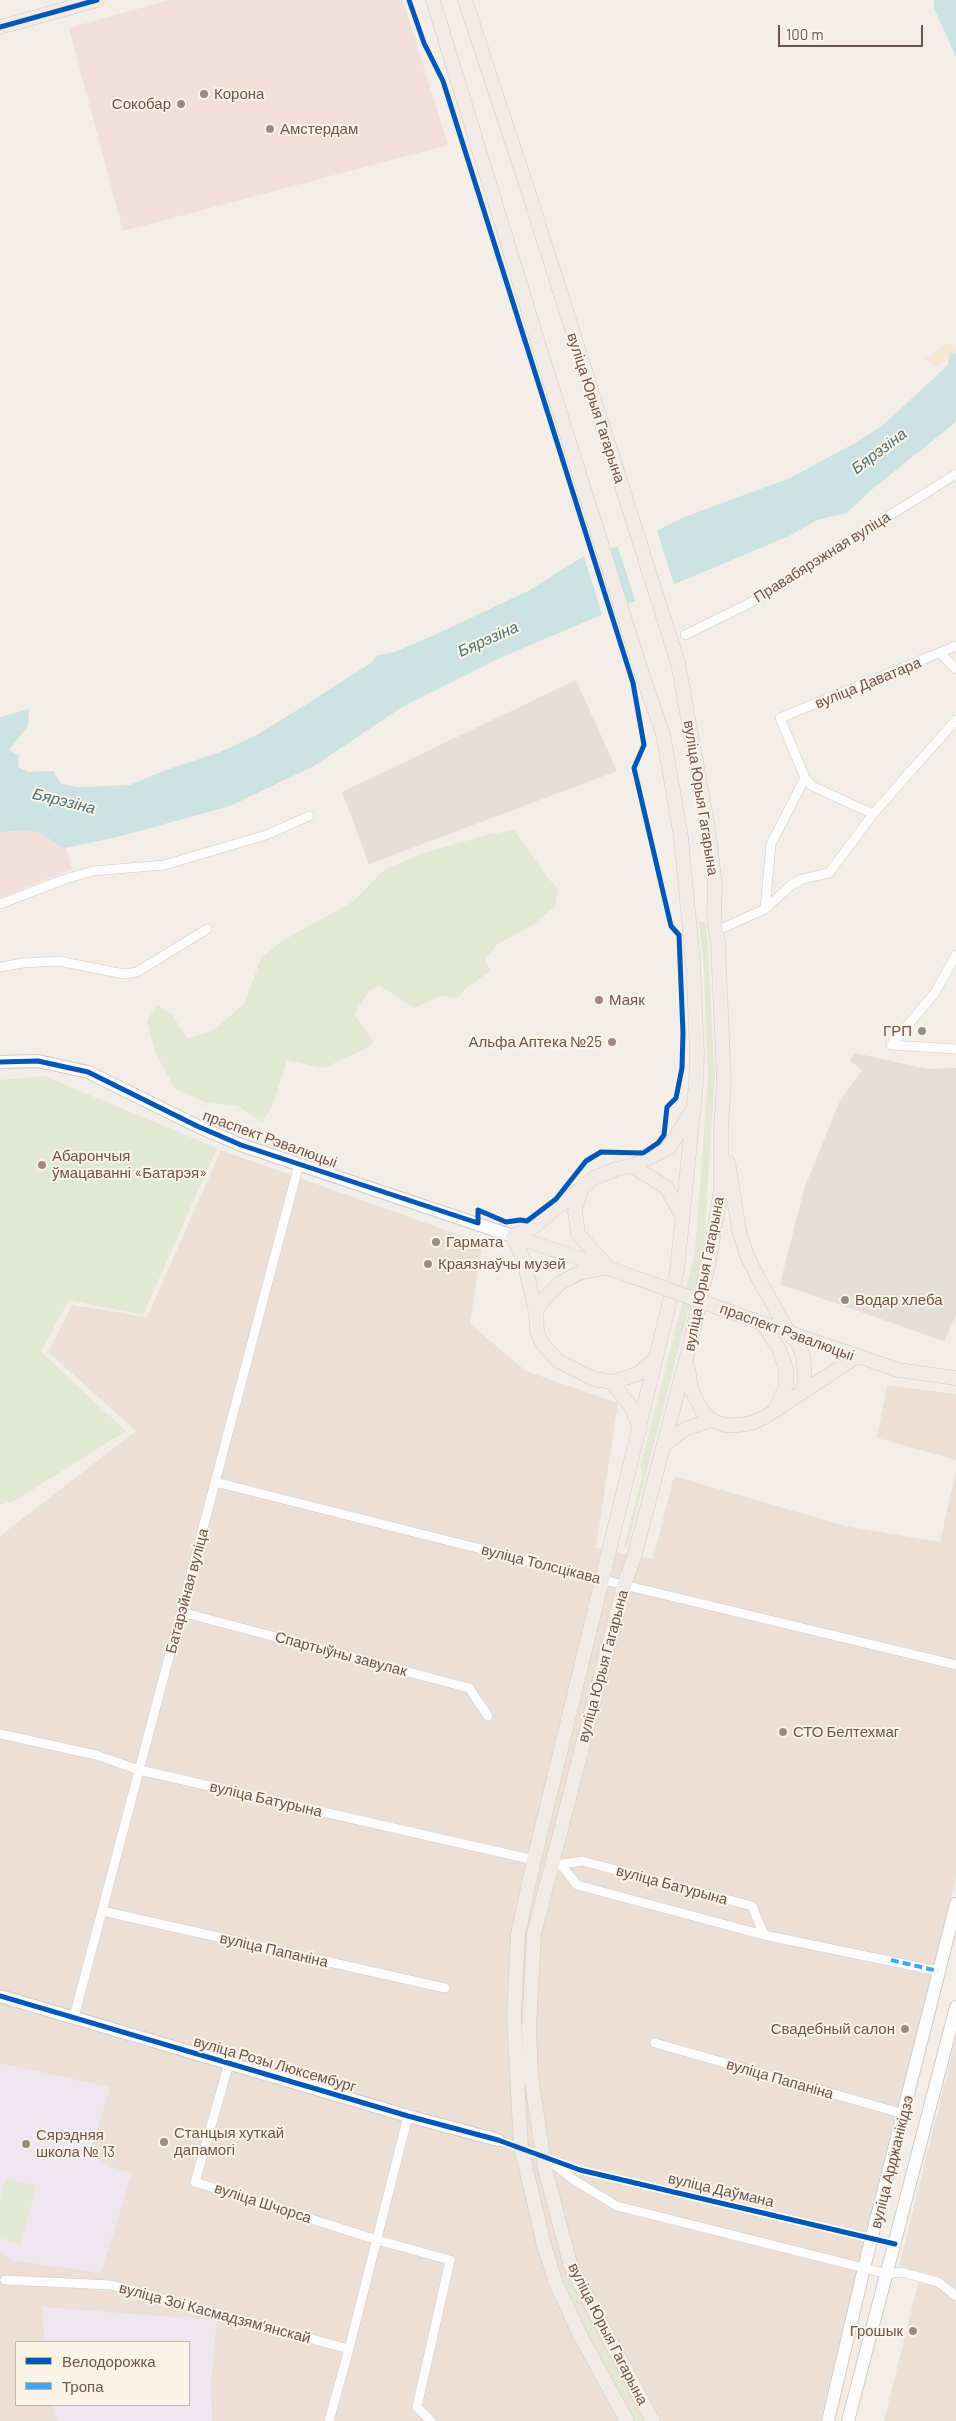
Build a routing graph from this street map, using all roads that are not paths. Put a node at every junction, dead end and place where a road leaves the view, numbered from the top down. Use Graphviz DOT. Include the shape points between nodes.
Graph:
graph roads {
  1 [pos="97,0"];
  2 [pos="433,0"];
  3 [pos="464,0"];
  4 [pos="0,27"];
  5 [pos="956,474"];
  6 [pos="685,635"];
  7 [pos="956,646"];
  8 [pos="940,653"];
  9 [pos="956,669"];
  10 [pos="956,720"];
  11 [pos="806,778"];
  12 [pos="873,814"];
  13 [pos="309,816"];
  14 [pos="0,904"];
  15 [pos="764,909"];
  16 [pos="207,929"];
  17 [pos="716,932"];
  18 [pos="956,955"];
  19 [pos="0,967"];
  20 [pos="956,1049"];
  21 [pos="0,1062"];
  22 [pos="694,1108"];
  23 [pos="720,1127"];
  24 [pos="299,1164"];
  25 [pos="632,1166"];
  26 [pos="581,1189"];
  27 [pos="682,1216"];
  28 [pos="513,1236"];
  29 [pos="608,1268"];
  30 [pos="536,1313"];
  31 [pos="759,1322"];
  32 [pos="789,1333"];
  33 [pos="688,1356"];
  34 [pos="856,1357"];
  35 [pos="654,1360"];
  36 [pos="956,1378"];
  37 [pos="612,1382"];
  38 [pos="802,1392"];
  39 [pos="776,1408"];
  40 [pos="711,1420"];
  41 [pos="640,1429"];
  42 [pos="664,1445"];
  43 [pos="215,1482"];
  44 [pos="602,1579"];
  45 [pos="624,1585"];
  46 [pos="181,1612"];
  47 [pos="956,1665"];
  48 [pos="488,1716"];
  49 [pos="0,1734"];
  50 [pos="139,1770"];
  51 [pos="534,1860"];
  52 [pos="556,1865"];
  53 [pos="956,1904"];
  54 [pos="102,1911"];
  55 [pos="764,1935"];
  56 [pos="938,1971"];
  57 [pos="445,1988"];
  58 [pos="0,1996"];
  59 [pos="956,2007"];
  60 [pos="74,2018"];
  61 [pos="655,2043"];
  62 [pos="229,2063"];
  63 [pos="904,2114"];
  64 [pos="408,2116"];
  65 [pos="498,2140"];
  66 [pos="520,2147"];
  67 [pos="543,2156"];
  68 [pos="873,2239"];
  69 [pos="377,2240"];
  70 [pos="895,2244"];
  71 [pos="864,2268"];
  72 [pos="888,2274"];
  73 [pos="5,2280"];
  74 [pos="956,2296"];
  75 [pos="349,2349"];
  76 [pos="329,2421"];
  77 [pos="431,2421"];
  78 [pos="627,2421"];
  79 [pos="653,2421"];
  80 [pos="828,2421"];
  81 [pos="848,2421"];
  1 -- 4 [label="main road"];
  2 -- 22 [label="main road, вуліца Юрыя Гагарына" via="663,734 681,837 695,999"];
  3 -- 17 [label="main road, вуліца Юрыя Гагарына" via="678,663 708,828 715,885"];
  5 -- 6 [label="street, Правабярэжная вуліца" via="748,604"];
  7 -- 8 [label="street, вуліца Даватара"];
  8 -- 9 [label="street"];
  8 -- 11 [label="street, вуліца Даватара" via="780,718"];
  10 -- 12 [label="street"];
  11 -- 12 [label="street" via="812,786"];
  11 -- 15 [label="street" via="771,844"];
  12 -- 15 [label="street" via="829,873 802,879"];
  13 -- 14 [label="street" via="266,835 164,865 93,872"];
  15 -- 17 [label="street"];
  16 -- 19 [label="street" via="137,972 124,974 59,961"];
  17 -- 23 [label="main road, вуліца Юрыя Гагарына" via="724,1083"];
  18 -- 20 [label="street" via="934,994 891,1045"];
  21 -- 24 [label="main road, праспект Рэвалюцыі" via="38,1061 88,1072 197,1126"];
  22 -- 25 [label="main road" via="669,1148"];
  22 -- 27 [label="main road, вуліца Юрыя Гагарына"];
  23 -- 32 [label="main road" via="744,1245 757,1276"];
  23 -- 33 [label="main road, вуліца Юрыя Гагарына" via="721,1190"];
  24 -- 28 [label="main road, праспект Рэвалюцыі"];
  24 -- 43 [label="street, Батарэйная вуліца"];
  25 -- 26 [label="main road" via="600,1175"];
  25 -- 27 [label="main road" via="666,1186"];
  26 -- 28 [label="main road" via="533,1227"];
  26 -- 29 [label="main road" via="575,1211 578,1234"];
  27 -- 35 [label="main road, вуліца Юрыя Гагарына" via="677,1271"];
  28 -- 29 [label="main road, праспект Рэвалюцыі"];
  28 -- 30 [label="main road" via="524,1261"];
  29 -- 30 [label="main road" via="579,1273 560,1283 540,1303"];
  29 -- 31 [label="main road, праспект Рэвалюцыі, bridge"];
  30 -- 37 [label="main road" via="541,1342 558,1361 594,1379"];
  31 -- 32 [label="main road, праспект Рэвалюцыі"];
  31 -- 39 [label="main road" via="779,1349 786,1368 786,1386"];
  32 -- 34 [label="main road, праспект Рэвалюцыі"];
  32 -- 38 [label="main road" via="803,1356"];
  33 -- 40 [label="main road" via="689,1384 694,1398"];
  33 -- 42 [label="main road, вуліца Юрыя Гагарына"];
  34 -- 36 [label="main road, праспект Рэвалюцыі" via="898,1370"];
  34 -- 38 [label="main road"];
  35 -- 37 [label="main road" via="638,1374"];
  35 -- 41 [label="main road, вуліца Юрыя Гагарына"];
  37 -- 41 [label="main road" via="631,1407"];
  38 -- 39 [label="main road"];
  39 -- 40 [label="main road" via="765,1417 738,1426"];
  40 -- 42 [label="main road" via="686,1429"];
  41 -- 44 [label="main road, вуліца Юрыя Гагарына"];
  42 -- 45 [label="main road, вуліца Юрыя Гагарына"];
  43 -- 44 [label="street, вуліца Толсцікава"];
  43 -- 46 [label="street, Батарэйная вуліца"];
  44 -- 45 [label="street, вуліца Толсцікава"];
  44 -- 51 [label="main road, вуліца Юрыя Гагарына"];
  45 -- 47 [label="street, вуліца Толсцікава"];
  45 -- 52 [label="main road, вуліца Юрыя Гагарына"];
  46 -- 48 [label="street, Спартыўны завулак" via="468,1688"];
  46 -- 50 [label="street, Батарэйная вуліца"];
  49 -- 50 [label="street, вуліца Батурына" via="96,1755"];
  50 -- 51 [label="street, вуліца Батурына"];
  50 -- 54 [label="street, Батарэйная вуліца"];
  51 -- 66 [label="main road, вуліца Юрыя Гагарына" via="518,1934 514,2016"];
  52 -- 55 [label="street, вуліца Батурына" via="577,1885"];
  52 -- 55 [label="street, вуліца Батурына" via="582,1861 752,1906"];
  52 -- 67 [label="main road, вуліца Юрыя Гагарына" via="534,1934 529,2028 531,2076"];
  53 -- 56 [label="main road, вуліца Арджанікідзэ"];
  54 -- 57 [label="street, вуліца Папаніна"];
  54 -- 60 [label="street, Батарэйная вуліца"];
  55 -- 56 [label="street, вуліца Батурына"];
  56 -- 63 [label="main road, вуліца Арджанікідзэ"];
  58 -- 60 [label="main road, вуліца Розы Люксембург"];
  59 -- 70 [label="main road, вуліца Арджанікідзэ"];
  60 -- 62 [label="main road, вуліца Розы Люксембург"];
  61 -- 63 [label="street, вуліца Папаніна"];
  62 -- 64 [label="main road, вуліца Розы Люксембург"];
  62 -- 69 [label="street, вуліца Шчорса" via="195,2182"];
  63 -- 68 [label="main road, вуліца Арджанікідзэ"];
  64 -- 65 [label="main road, вуліца Розы Люксембург"];
  64 -- 69 [label="street"];
  65 -- 66 [label="street, вуліца Розы Люксембург"];
  66 -- 67 [label="street, вуліца Розы Люксембург"];
  66 -- 78 [label="main road, вуліца Юрыя Гагарына" via="555,2281"];
  67 -- 68 [label="street, вуліца Даўмана" via="580,2170"];
  67 -- 71 [label="street" via="574,2180 617,2206"];
  67 -- 79 [label="main road, вуліца Юрыя Гагарына" via="571,2267"];
  68 -- 70 [label="street, вуліца Даўмана"];
  68 -- 71 [label="main road, вуліца Арджанікідзэ"];
  69 -- 75 [label="street"];
  69 -- 77 [label="street, вуліца Шчорса" via="450,2260 417,2407"];
  70 -- 72 [label="main road, вуліца Арджанікідзэ"];
  71 -- 72 [label="street"];
  71 -- 80 [label="main road, вуліца Арджанікідзэ"];
  72 -- 74 [label="street" via="901,2272 938,2282"];
  72 -- 81 [label="main road, вуліца Арджанікідзэ"];
  73 -- 75 [label="street, вуліца Зоі Касмадзямʼянскай" via="111,2285"];
  75 -- 76 [label="street"];
}
